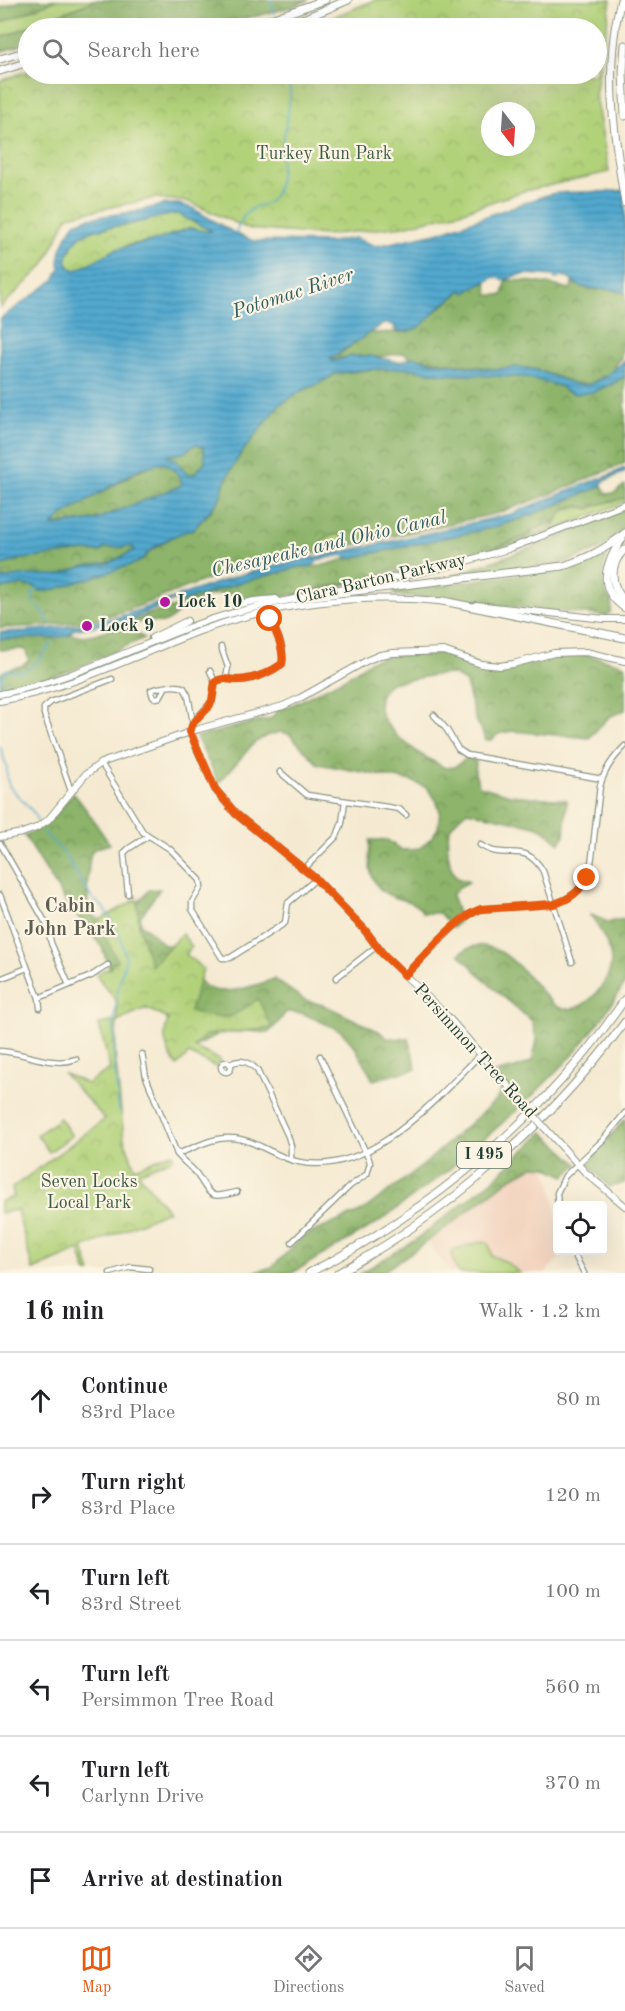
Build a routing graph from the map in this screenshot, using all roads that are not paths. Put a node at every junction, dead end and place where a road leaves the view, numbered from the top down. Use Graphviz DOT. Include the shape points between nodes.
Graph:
graph roads {
  1 [pos="325,0"];
  2 [pos="348,0"];
  3 [pos="620,0"];
  4 [pos="272,18"];
  5 [pos="306,18"];
  6 [pos="625,45"];
  7 [pos="18,54"];
  8 [pos="0,59"];
  9 [pos="18,65"];
  10 [pos="625,70"];
  11 [pos="0,71"];
  12 [pos="623,84"];
  13 [pos="625,116"];
  14 [pos="625,203"];
  15 [pos="625,504"];
  16 [pos="625,534"];
  17 [pos="625,549"];
  18 [pos="297,598"];
  19 [pos="625,601"];
  20 [pos="442,602"];
  21 [pos="235,605"];
  22 [pos="625,608"];
  23 [pos="270,619"];
  24 [pos="625,619"];
  25 [pos="187,621"];
  26 [pos="625,638"];
  27 [pos="221,647"];
  28 [pos="112,659"];
  29 [pos="625,661"];
  30 [pos="210,671"];
  31 [pos="226,678"];
  32 [pos="112,679"];
  33 [pos="215,682"];
  34 [pos="165,688"];
  35 [pos="0,694"];
  36 [pos="0,701"];
  37 [pos="434,715"];
  38 [pos="193,723"];
  39 [pos="190,732"];
  40 [pos="625,746"];
  41 [pos="101,763"];
  42 [pos="280,772"];
  43 [pos="602,779"];
  44 [pos="71,791"];
  45 [pos="345,801"];
  46 [pos="406,815"];
  47 [pos="148,836"];
  48 [pos="0,837"];
  49 [pos="0,843"];
  50 [pos="480,845"];
  51 [pos="305,868"];
  52 [pos="316,879"];
  53 [pos="128,894"];
  54 [pos="0,895"];
  55 [pos="554,904"];
  56 [pos="377,946"];
  57 [pos="572,962"];
  58 [pos="108,965"];
  59 [pos="27,968"];
  60 [pos="405,975"];
  61 [pos="336,978"];
  62 [pos="0,979"];
  63 [pos="69,985"];
  64 [pos="39,998"];
  65 [pos="625,999"];
  66 [pos="40,1008"];
  67 [pos="625,1022"];
  68 [pos="0,1052"];
  69 [pos="142,1054"];
  70 [pos="481,1054"];
  71 [pos="320,1056"];
  72 [pos="76,1059"];
  73 [pos="231,1064"];
  74 [pos="625,1113"];
  75 [pos="366,1152"];
  76 [pos="177,1154"];
  77 [pos="291,1160"];
  78 [pos="578,1164"];
  79 [pos="237,1192"];
  80 [pos="556,1201"];
  81 [pos="625,1206"];
  82 [pos="292,1242"];
  83 [pos="574,1255"];
  84 [pos="149,1269"];
  85 [pos="110,1273"];
  86 [pos="309,1273"];
  87 [pos="338,1273"];
  88 [pos="584,1273"];
  1 -- 4 [label="highway"];
  2 -- 5 [label="highway"];
  3 -- 14 [label="highway" via="610,72"];
  6 -- 12 [label="highway"];
  7 -- 8 [label="highway"];
  9 -- 11 [label="highway"];
  10 -- 12 [label="highway"];
  12 -- 13 [label="highway"];
  15 -- 18 [label="main road, Clara Barton Parkway" via="498,552"];
  16 -- 18 [label="highway" via="597,553 563,566"];
  16 -- 22 [label="highway" via="608,562 606,577 613,598"];
  17 -- 19 [label="highway" via="616,560 612,575"];
  18 -- 21 [label="main road"];
  18 -- 28 [label="main road, Clara Barton Parkway" via="216,618"];
  20 -- 24 [label="main road, Clara Barton Parkway"];
  20 -- 26 [label="highway"];
  20 -- 36 [label="main road, Clara Barton Parkway" via="365,598 269,611 197,632 67,684"];
  23 -- 31 [label="street" via="282,664 248,679"];
  25 -- 28 [label="main road"];
  27 -- 31 [label="street" via="228,667"];
  28 -- 35 [label="main road, Clara Barton Parkway" via="52,681"];
  29 -- 39 [label="main road" via="571,651 500,666 444,651 393,653 368,660 283,706"];
  30 -- 33 [label="street"];
  31 -- 33 [label="street"];
  32 -- 44 [label="street" via="44,708"];
  33 -- 38 [label="street" via="212,701"];
  34 -- 38 [label="street" via="184,688"];
  37 -- 43 [label="street" via="458,749 467,755"];
  38 -- 39 [label="street"];
  39 -- 41 [label="main road"];
  39 -- 51 [label="main road, Persimmon Tree Road" via="215,789 236,814"];
  40 -- 43 [label="street" via="608,765"];
  41 -- 44 [label="main road"];
  41 -- 47 [label="street"];
  42 -- 45 [label="street" via="307,795"];
  43 -- 55 [label="street" via="590,873 577,892"];
  44 -- 48 [label="main road" via="48,820 36,828"];
  45 -- 46 [label="street" via="399,809"];
  45 -- 51 [label="street" via="337,836"];
  47 -- 52 [label="street" via="170,849 200,880 192,909 222,958 230,958 285,923 288,903"];
  47 -- 53 [label="street" via="124,854"];
  49 -- 63 [label="street" via="47,925"];
  50 -- 55 [label="street" via="492,851 522,852 534,859 543,871"];
  51 -- 52 [label="main road, Persimmon Tree Road"];
  52 -- 56 [label="main road, Persimmon Tree Road"];
  54 -- 59 [label="street"];
  55 -- 57 [label="street"];
  55 -- 60 [label="street" via="471,912"];
  56 -- 60 [label="main road, Persimmon Tree Road"];
  56 -- 61 [label="street"];
  58 -- 63 [label="street"];
  59 -- 62 [label="street"];
  59 -- 64 [label="street"];
  60 -- 70 [label="main road, Persimmon Tree Road"];
  63 -- 64 [label="street"];
  64 -- 66 [label="street"];
  65 -- 86 [label="highway, I 495" via="563,1077 480,1159 394,1223"];
  67 -- 87 [label="highway, I 495" via="553,1108 488,1169 417,1224"];
  68 -- 72 [label="street" via="63,1063"];
  69 -- 76 [label="street" via="146,1077"];
  70 -- 75 [label="street" via="406,1126"];
  70 -- 78 [label="main road, Persimmon Tree Road, bridge"];
  71 -- 75 [label="street"];
  73 -- 77 [label="street" via="240,1060 257,1071 288,1136"];
  74 -- 78 [label="street"];
  75 -- 77 [label="street" via="325,1163"];
  75 -- 82 [label="street" via="370,1163 367,1174"];
  76 -- 77 [label="street" via="213,1140 232,1138"];
  76 -- 79 [label="street" via="211,1194"];
  78 -- 80 [label="street" via="559,1185"];
  78 -- 81 [label="main road, Persimmon Tree Road"];
  83 -- 88 [label="street"];
  84 -- 85 [label="street" via="131,1267"];
}
